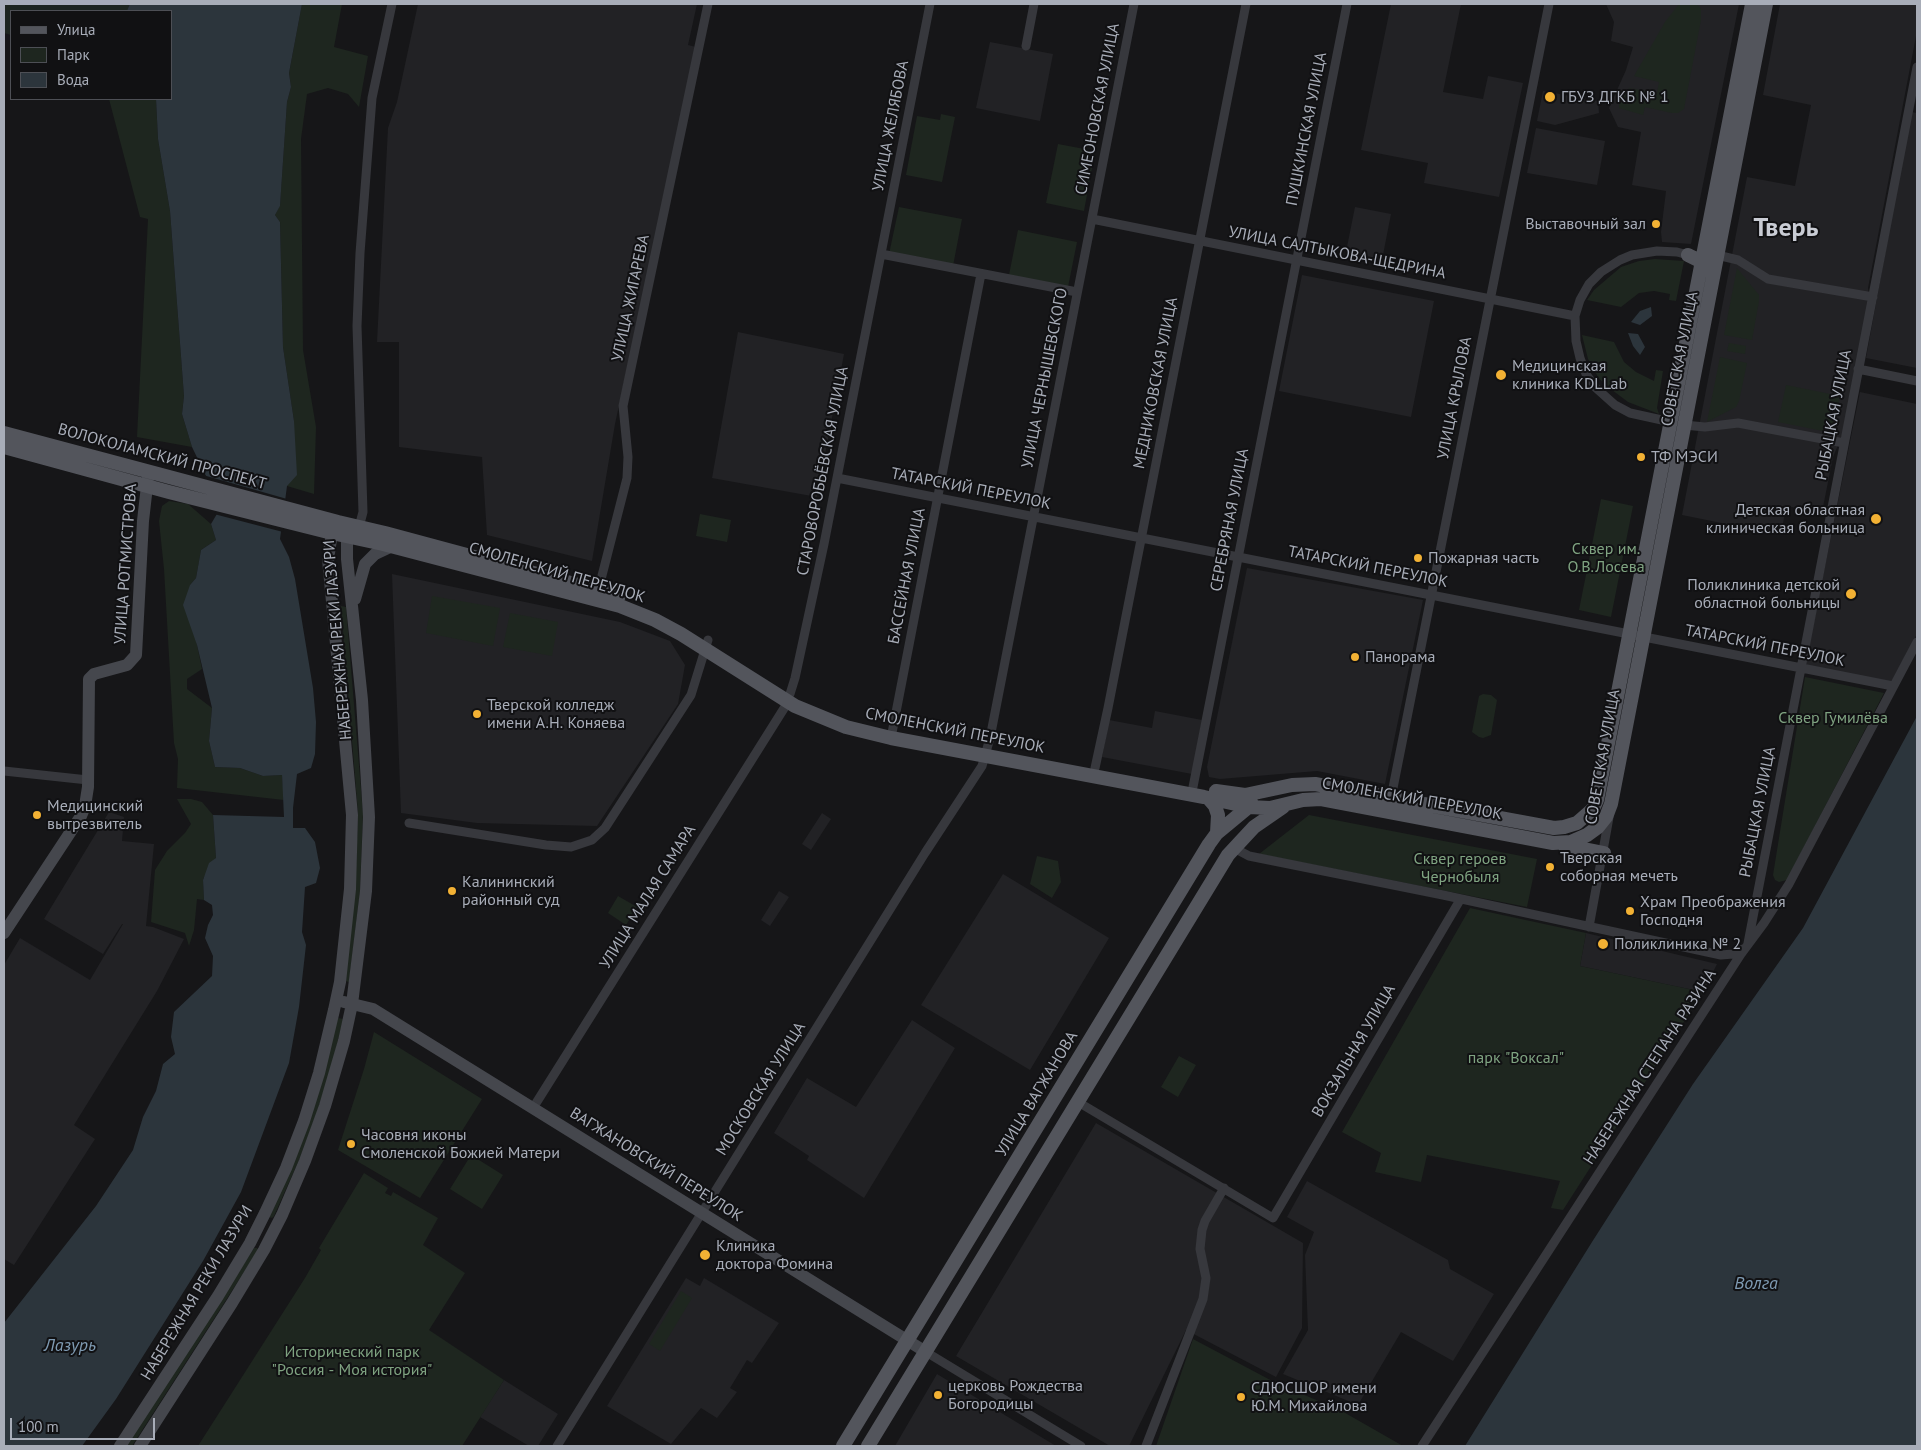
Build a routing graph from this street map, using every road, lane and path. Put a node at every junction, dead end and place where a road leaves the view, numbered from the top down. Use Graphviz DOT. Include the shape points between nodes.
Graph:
graph roads {
  1 [pos="392,4"];
  2 [pos="708,4"];
  3 [pos="930,4"];
  4 [pos="1034,4"];
  5 [pos="1134,4"];
  6 [pos="1246,4"];
  7 [pos="1347,4"];
  8 [pos="1549,4"];
  9 [pos="1752,4"];
  10 [pos="1766,4"];
  11 [pos="1026,46"];
  12 [pos="1917,66"];
  13 [pos="1092,219"];
  14 [pos="1199,240"];
  15 [pos="881,254"];
  16 [pos="1688,255"];
  17 [pos="1718,255"];
  18 [pos="1297,260"];
  19 [pos="1702,262"];
  20 [pos="981,274"];
  21 [pos="1712,284"];
  22 [pos="1077,292"];
  23 [pos="1873,297"];
  24 [pos="1490,299"];
  25 [pos="1576,316"];
  26 [pos="1858,369"];
  27 [pos="1917,381"];
  28 [pos="1678,424"];
  29 [pos="4,433"];
  30 [pos="1844,443"];
  31 [pos="4,447"];
  32 [pos="837,478"];
  33 [pos="148,479"];
  34 [pos="937,498"];
  35 [pos="1033,517"];
  36 [pos="309,521"];
  37 [pos="359,527"];
  38 [pos="335,528"];
  39 [pos="347,537"];
  40 [pos="1141,538"];
  41 [pos="392,546"];
  42 [pos="1238,557"];
  43 [pos="598,594"];
  44 [pos="1432,595"];
  45 [pos="352,605"];
  46 [pos="332,606"];
  47 [pos="1636,636"];
  48 [pos="1917,642"];
  49 [pos="707,644"];
  50 [pos="1801,668"];
  51 [pos="1893,686"];
  52 [pos="789,698"];
  53 [pos="891,734"];
  54 [pos="987,752"];
  55 [pos="1094,768"];
  56 [pos="4,771"];
  57 [pos="88,780"];
  58 [pos="1288,786"];
  59 [pos="1203,791"];
  60 [pos="1391,796"];
  61 [pos="1597,800"];
  62 [pos="1229,803"];
  63 [pos="1290,803"];
  64 [pos="1611,804"];
  65 [pos="1249,807"];
  66 [pos="1234,818"];
  67 [pos="409,823"];
  68 [pos="1217,833"];
  69 [pos="1553,843"];
  70 [pos="1231,852"];
  71 [pos="1604,853"];
  72 [pos="1460,900"];
  73 [pos="1589,927"];
  74 [pos="4,933"];
  75 [pos="1747,945"];
  76 [pos="336,1000"];
  77 [pos="352,1004"];
  78 [pos="1078,1102"];
  79 [pos="533,1108"];
  80 [pos="1224,1188"];
  81 [pos="702,1213"];
  82 [pos="907,1340"];
  83 [pos="926,1352"];
  84 [pos="120,1446"];
  85 [pos="140,1446"];
  86 [pos="557,1446"];
  87 [pos="843,1446"];
  88 [pos="868,1446"];
  89 [pos="1081,1446"];
  90 [pos="1146,1446"];
  91 [pos="1422,1446"];
  1 -- 37 [label="street" via="372,98 360,253 357,326 364,512"];
  2 -- 43 [label="street, УЛИЦА ЖИГАРЕВА" via="623,406 627,478"];
  3 -- 15 [label="street, УЛИЦА ЖЕЛЯБОВА"];
  4 -- 11 [label="street"];
  5 -- 13 [label="street, СИМЕОНОВСКАЯ УЛИЦА"];
  6 -- 14 [label="street, МЕДНИКОВСКАЯ УЛИЦА"];
  7 -- 18 [label="street, ПУШКИНСКАЯ УЛИЦА"];
  8 -- 24 [label="street, УЛИЦА КРЫЛОВА"];
  9 -- 19 [label="main road, СОВЕТСКАЯ УЛИЦА"];
  10 -- 17 [label="main road, СОВЕТСКАЯ УЛИЦА"];
  12 -- 23 [label="street, РЫБАЦКАЯ УЛИЦА"];
  13 -- 14 [label="street, УЛИЦА САЛТЫКОВА-ЩЕДРИНА"];
  13 -- 22 [label="street, УЛИЦА ЧЕРНЫШЕВСКОГО"];
  14 -- 18 [label="street, УЛИЦА САЛТЫКОВА-ЩЕДРИНА"];
  14 -- 40 [label="street, МЕДНИКОВСКАЯ УЛИЦА"];
  15 -- 20 [label="street"];
  15 -- 32 [label="street, СТАРОВОРОБЬЁВСКАЯ УЛИЦА"];
  16 -- 19 [label="main road"];
  16 -- 25 [label="street" via="1657,250 1620,260 1589,284"];
  17 -- 21 [label="main road, СОВЕТСКАЯ УЛИЦА"];
  17 -- 23 [label="street" via="1738,260 1768,280"];
  18 -- 24 [label="street, УЛИЦА САЛТЫКОВА-ЩЕДРИНА"];
  18 -- 42 [label="street, СЕРЕБРЯНАЯ УЛИЦА"];
  19 -- 21 [label="main road"];
  19 -- 28 [label="main road, СОВЕТСКАЯ УЛИЦА" via="1675,401"];
  20 -- 22 [label="street"];
  20 -- 34 [label="street, БАССЕЙНАЯ УЛИЦА"];
  21 -- 28 [label="main road, СОВЕТСКАЯ УЛИЦА"];
  22 -- 35 [label="street, УЛИЦА ЧЕРНЫШЕВСКОГО"];
  23 -- 26 [label="street, РЫБАЦКАЯ УЛИЦА"];
  24 -- 25 [label="street, УЛИЦА САЛТЫКОВА-ЩЕДРИНА"];
  24 -- 44 [label="street, УЛИЦА КРЫЛОВА"];
  25 -- 28 [label="street" via="1580,358 1596,388 1630,413"];
  26 -- 27 [label="street"];
  26 -- 30 [label="street, РЫБАЦКАЯ УЛИЦА"];
  28 -- 30 [label="street" via="1705,427 1738,423"];
  28 -- 47 [label="main road, СОВЕТСКАЯ УЛИЦА"];
  29 -- 33 [label="main road, ВОЛОКОЛАМСКИЙ ПРОСПЕКТ"];
  30 -- 50 [label="street, РЫБАЦКАЯ УЛИЦА"];
  31 -- 33 [label="main road, ВОЛОКОЛАМСКИЙ ПРОСПЕКТ"];
  32 -- 34 [label="street, ТАТАРСКИЙ ПЕРЕУЛОК"];
  32 -- 52 [label="street, СТАРОВОРОБЬЁВСКАЯ УЛИЦА"];
  33 -- 36 [label="main road, ВОЛОКОЛАМСКИЙ ПРОСПЕКТ" via="170,492"];
  33 -- 36 [label="main road, ВОЛОКОЛАМСКИЙ ПРОСПЕКТ" via="173,478"];
  33 -- 57 [label="main road, УЛИЦА РОТМИСТРОВА" via="137,653 128,665 94,674 89,679"];
  34 -- 35 [label="street, ТАТАРСКИЙ ПЕРЕУЛОК"];
  34 -- 53 [label="street, БАССЕЙНАЯ УЛИЦА"];
  35 -- 40 [label="street, ТАТАРСКИЙ ПЕРЕУЛОК"];
  35 -- 54 [label="street, УЛИЦА ЧЕРНЫШЕВСКОГО"];
  36 -- 38 [label="main road, СМОЛЕНСКИЙ ПЕРЕУЛОК"];
  37 -- 38 [label="main road, СМОЛЕНСКИЙ ПЕРЕУЛОК"];
  37 -- 39 [label="main road"];
  37 -- 43 [label="main road, СМОЛЕНСКИЙ ПЕРЕУЛОК"];
  38 -- 39 [label="main road, СМОЛЕНСКИЙ ПЕРЕУЛОК"];
  38 -- 46 [label="main road, НАБЕРЕЖНАЯ РЕКИ ЛАЗУРИ" via="328,559"];
  39 -- 41 [label="main road, СМОЛЕНСКИЙ ПЕРЕУЛОК"];
  39 -- 45 [label="main road, НАБЕРЕЖНАЯ РЕКИ ЛАЗУРИ"];
  40 -- 42 [label="street, ТАТАРСКИЙ ПЕРЕУЛОК"];
  40 -- 55 [label="street, МЕДНИКОВСКАЯ УЛИЦА"];
  41 -- 43 [label="main road, СМОЛЕНСКИЙ ПЕРЕУЛОК"];
  41 -- 45 [label="main road" via="375,554 366,564"];
  42 -- 44 [label="street, ТАТАРСКИЙ ПЕРЕУЛОК"];
  42 -- 59 [label="street, СЕРЕБРЯНАЯ УЛИЦА" via="1213,688"];
  43 -- 49 [label="main road, СМОЛЕНСКИЙ ПЕРЕУЛОК" via="658,612"];
  44 -- 47 [label="street, ТАТАРСКИЙ ПЕРЕУЛОК"];
  44 -- 60 [label="street, УЛИЦА КРЫЛОВА"];
  45 -- 46 [label="main road" via="346,596 339,596"];
  45 -- 77 [label="main road, НАБЕРЕЖНАЯ РЕКИ ЛАЗУРИ" via="362,700 369,825 366,891"];
  46 -- 76 [label="main road, НАБЕРЕЖНАЯ РЕКИ ЛАЗУРИ" via="352,815 350,889"];
  47 -- 50 [label="street, ТАТАРСКИЙ ПЕРЕУЛОК"];
  47 -- 61 [label="main road, СОВЕТСКАЯ УЛИЦА"];
  47 -- 64 [label="main road, СОВЕТСКАЯ УЛИЦА"];
  48 -- 51 [label="street, НАБЕРЕЖНАЯ СТЕПАНА РАЗИНА"];
  49 -- 52 [label="main road, СМОЛЕНСКИЙ ПЕРЕУЛОК"];
  49 -- 67 [label="street" via="691,695 605,828 592,840 575,846 546,845"];
  50 -- 51 [label="street, ТАТАРСКИЙ ПЕРЕУЛОК"];
  50 -- 75 [label="street, РЫБАЦКАЯ УЛИЦА"];
  51 -- 75 [label="street, НАБЕРЕЖНАЯ СТЕПАНА РАЗИНА" via="1789,884"];
  52 -- 53 [label="main road, СМОЛЕНСКИЙ ПЕРЕУЛОК"];
  52 -- 79 [label="street, УЛИЦА МАЛАЯ САМАРА"];
  53 -- 54 [label="main road, СМОЛЕНСКИЙ ПЕРЕУЛОК"];
  54 -- 55 [label="main road, СМОЛЕНСКИЙ ПЕРЕУЛОК"];
  54 -- 59 [label="main road, СМОЛЕНСКИЙ ПЕРЕУЛОК"];
  54 -- 81 [label="street, МОСКОВСКАЯ УЛИЦА" via="982,766"];
  55 -- 59 [label="main road, СМОЛЕНСКИЙ ПЕРЕУЛОК"];
  56 -- 57 [label="street"];
  57 -- 74 [label="main road, УЛИЦА РОТМИСТРОВА" via="87,799 81,816"];
  58 -- 59 [label="main road, СМОЛЕНСКИЙ ПЕРЕУЛОК" via="1245,795"];
  58 -- 60 [label="main road, СМОЛЕНСКИЙ ПЕРЕУЛОК" via="1315,784"];
  58 -- 65 [label="main road, УЛИЦА ВАГЖАНОВА" via="1269,793"];
  59 -- 62 [label="main road, СМОЛЕНСКИЙ ПЕРЕУЛОК"];
  59 -- 68 [label="main road" via="1218,816"];
  60 -- 61 [label="main road, СМОЛЕНСКИЙ ПЕРЕУЛОК" via="1554,828 1580,821"];
  62 -- 65 [label="main road, СМОЛЕНСКИЙ ПЕРЕУЛОК"];
  62 -- 66 [label="main road"];
  63 -- 65 [label="main road, СМОЛЕНСКИЙ ПЕРЕУЛОК" via="1270,808"];
  63 -- 69 [label="main road, СМОЛЕНСКИЙ ПЕРЕУЛОК" via="1321,799"];
  63 -- 70 [label="main road" via="1254,827"];
  64 -- 69 [label="main road, СМОЛЕНСКИЙ ПЕРЕУЛОК" via="1601,824 1587,836 1571,842"];
  64 -- 71 [label="street, СОВЕТСКАЯ УЛИЦА"];
  65 -- 66 [label="main road, УЛИЦА ВАГЖАНОВА"];
  66 -- 68 [label="main road, УЛИЦА ВАГЖАНОВА"];
  66 -- 70 [label="main road"];
  68 -- 82 [label="main road, УЛИЦА ВАГЖАНОВА"];
  69 -- 71 [label="main road"];
  70 -- 72 [label="street"];
  70 -- 78 [label="main road"];
  71 -- 73 [label="street, СОВЕТСКАЯ УЛИЦА"];
  72 -- 73 [label="street"];
  72 -- 80 [label="street, ВОКЗАЛЬНАЯ УЛИЦА" via="1273,1218"];
  73 -- 75 [label="street" via="1720,955 1733,954"];
  75 -- 91 [label="street, НАБЕРЕЖНАЯ СТЕПАНА РАЗИНА"];
  76 -- 77 [label="main road, ВАГЖАНОВСКИЙ ПЕРЕУЛОК"];
  76 -- 84 [label="main road, НАБЕРЕЖНАЯ РЕКИ ЛАЗУРИ" via="309,1105 265,1213 218,1296"];
  77 -- 79 [label="main road, ВАГЖАНОВСКИЙ ПЕРЕУЛОК" via="373,1009"];
  77 -- 85 [label="main road, НАБЕРЕЖНАЯ РЕКИ ЛАЗУРИ" via="325,1106 282,1215 232,1303"];
  78 -- 80 [label="street"];
  78 -- 83 [label="main road"];
  79 -- 81 [label="main road, ВАГЖАНОВСКИЙ ПЕРЕУЛОК"];
  80 -- 90 [label="street" via="1205,1221 1200,1237 1206,1275 1203,1298"];
  81 -- 82 [label="main road, ВАГЖАНОВСКИЙ ПЕРЕУЛОК"];
  81 -- 86 [label="street, МОСКОВСКАЯ УЛИЦА"];
  82 -- 83 [label="main road, ВАГЖАНОВСКИЙ ПЕРЕУЛОК"];
  82 -- 87 [label="main road, УЛИЦА ВАГЖАНОВА"];
  83 -- 88 [label="main road"];
  83 -- 89 [label="street, ВАГЖАНОВСКИЙ ПЕРЕУЛОК"];
}
